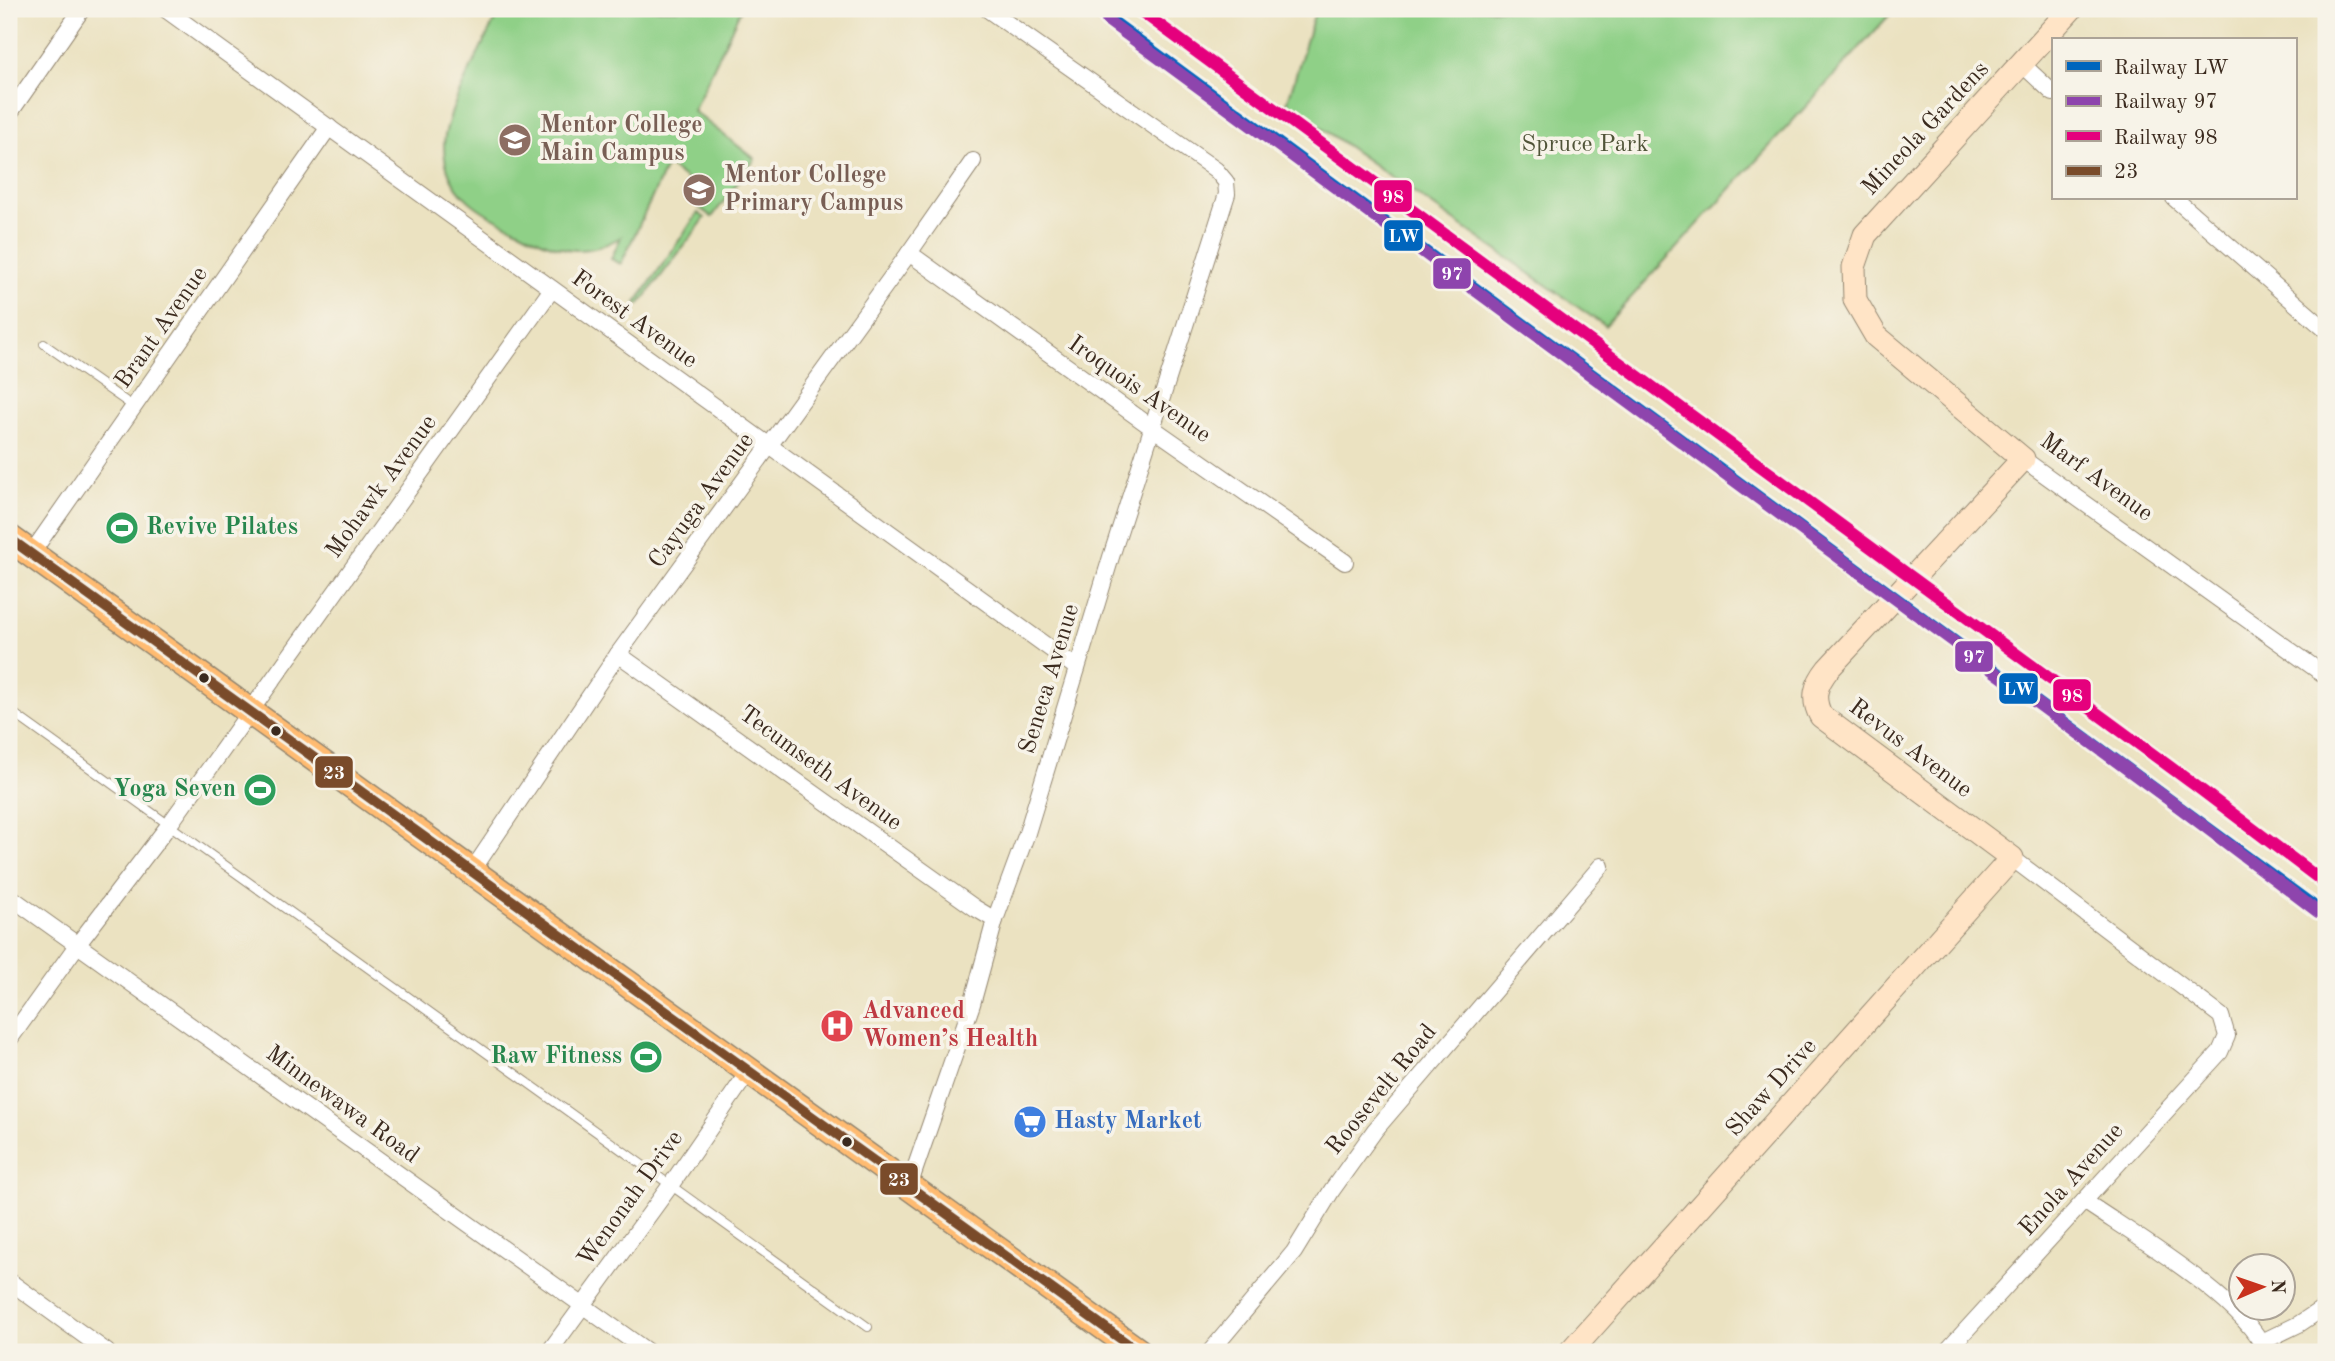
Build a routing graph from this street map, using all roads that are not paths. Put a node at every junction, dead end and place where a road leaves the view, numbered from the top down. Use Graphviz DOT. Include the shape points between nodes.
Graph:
graph roads {
  1 [pos="82,9"];
  2 [pos="165,9"];
  3 [pos="986,9"];
  4 [pos="2071,9"];
  5 [pos="2022,64"];
  6 [pos="2052,92"];
  7 [pos="9,114"];
  8 [pos="329,127"];
  9 [pos="973,161"];
  10 [pos="2176,200"];
  11 [pos="909,253"];
  12 [pos="552,289"];
  13 [pos="1855,300"];
  14 [pos="2326,330"];
  15 [pos="44,344"];
  16 [pos="134,407"];
  17 [pos="1154,429"];
  18 [pos="770,446"];
  19 [pos="2023,459"];
  20 [pos="9,538"];
  21 [pos="31,554"];
  22 [pos="1345,562"];
  23 [pos="618,654"];
  24 [pos="1077,668"];
  25 [pos="2326,676"];
  26 [pos="9,710"];
  27 [pos="249,711"];
  28 [pos="169,825"];
  29 [pos="2012,858"];
  30 [pos="1601,866"];
  31 [pos="472,871"];
  32 [pos="9,896"];
  33 [pos="995,920"];
  34 [pos="78,944"];
  35 [pos="2227,1036"];
  36 [pos="9,1040"];
  37 [pos="749,1071"];
  38 [pos="670,1185"];
  39 [pos="909,1186"];
  40 [pos="2084,1201"];
  41 [pos="9,1281"];
  42 [pos="583,1305"];
  43 [pos="2326,1306"];
  44 [pos="869,1327"];
  45 [pos="2264,1347"];
  46 [pos="107,1352"];
  47 [pos="549,1352"];
  48 [pos="648,1352"];
  49 [pos="1139,1352"];
  50 [pos="1210,1352"];
  51 [pos="1570,1352"];
  52 [pos="1946,1352"];
  1 -- 7 [label="street"];
  2 -- 8 [label="street, Forest Avenue"];
  3 -- 17 [label="street, Seneca Avenue" via="1216,170 1226,182 1223,208"];
  4 -- 5 [label="street, Mineola Gardens"];
  5 -- 6 [label="street"];
  5 -- 13 [label="street, Mineola Gardens" via="1865,235 1854,267"];
  8 -- 12 [label="street, Forest Avenue"];
  8 -- 16 [label="street, Brant Avenue"];
  9 -- 11 [label="street, Cayuga Avenue"];
  10 -- 14 [label="street"];
  11 -- 17 [label="street, Iroquois Avenue"];
  11 -- 18 [label="street, Cayuga Avenue"];
  12 -- 18 [label="street, Forest Avenue"];
  12 -- 27 [label="street, Mohawk Avenue"];
  13 -- 19 [label="street, Marf Avenue" via="1877,336"];
  15 -- 16 [label="lane"];
  16 -- 21 [label="street, Brant Avenue"];
  17 -- 22 [label="street, Iroquois Avenue"];
  17 -- 24 [label="street, Seneca Avenue"];
  18 -- 23 [label="street, Cayuga Avenue"];
  18 -- 24 [label="street, Forest Avenue"];
  19 -- 25 [label="street, Marf Avenue"];
  19 -- 29 [label="street, Revus Avenue" via="1828,669 1815,693 1821,716"];
  20 -- 21 [label="main road"];
  21 -- 27 [label="main road"];
  23 -- 31 [label="street, Cayuga Avenue"];
  23 -- 33 [label="street, Tecumseth Avenue"];
  24 -- 33 [label="street, Seneca Avenue" via="1027,833"];
  26 -- 28 [label="lane"];
  27 -- 28 [label="street, Mohawk Avenue"];
  27 -- 31 [label="main road"];
  28 -- 34 [label="street, Mohawk Avenue"];
  28 -- 38 [label="lane"];
  29 -- 35 [label="street, Revus Avenue" via="2221,1016"];
  29 -- 51 [label="street, Shaw Drive"];
  30 -- 50 [label="street, Roosevelt Road" via="1375,1130 1294,1252"];
  31 -- 37 [label="main road"];
  32 -- 34 [label="street, Minnewawa Road"];
  33 -- 39 [label="street, Seneca Avenue" via="972,1004"];
  34 -- 36 [label="street, Mohawk Avenue"];
  34 -- 42 [label="street, Minnewawa Road"];
  35 -- 40 [label="street, Enola Avenue" via="2220,1052"];
  37 -- 38 [label="street, Wenonah Drive"];
  37 -- 39 [label="main road"];
  38 -- 42 [label="street, Wenonah Drive"];
  38 -- 44 [label="lane"];
  39 -- 49 [label="main road"];
  40 -- 45 [label="street" via="2202,1282 2255,1331"];
  40 -- 52 [label="street, Enola Avenue"];
  41 -- 46 [label="street"];
  42 -- 47 [label="street, Wenonah Drive"];
  42 -- 48 [label="street, Minnewawa Road"];
  43 -- 45 [label="street"];
}
